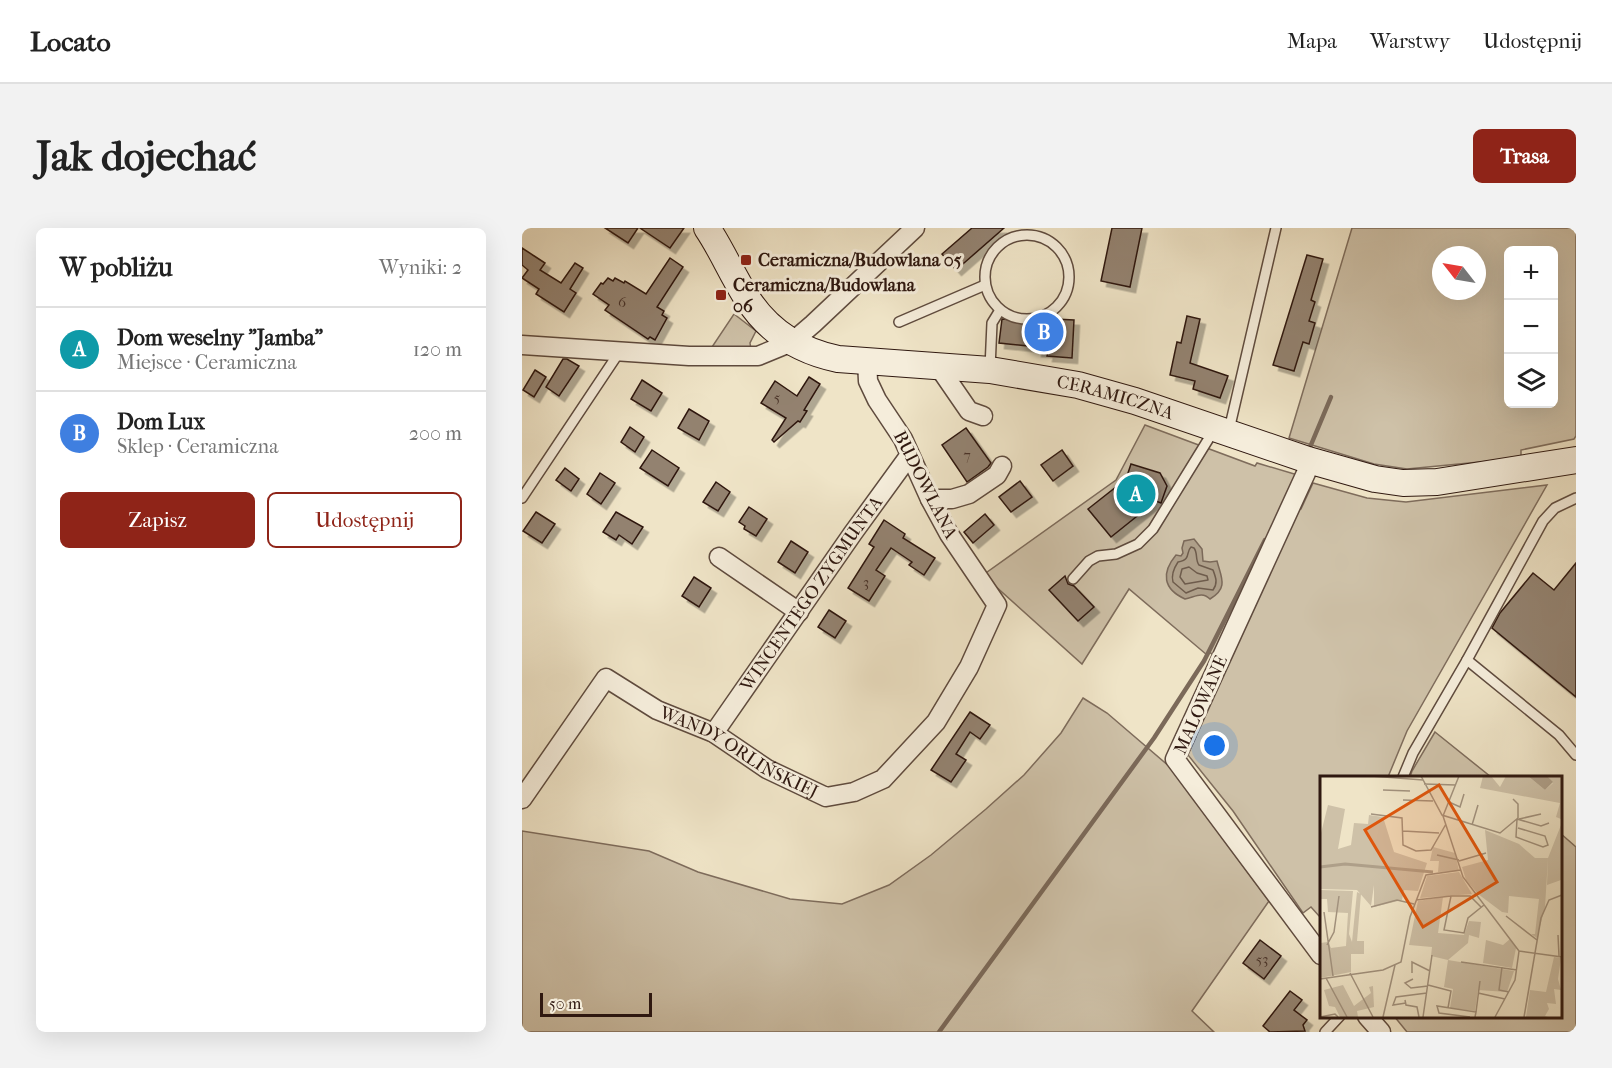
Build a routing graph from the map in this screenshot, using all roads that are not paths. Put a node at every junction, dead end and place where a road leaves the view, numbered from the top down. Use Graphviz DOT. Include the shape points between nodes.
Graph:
graph roads {
  1 [pos="915,228"];
  2 [pos="1276,228"];
  3 [pos="709,229"];
  4 [pos="1041,232"];
  5 [pos="985,285"];
  6 [pos="1000,310"];
  7 [pos="899,322"];
  8 [pos="792,342"];
  9 [pos="522,345"];
  10 [pos="620,351"];
  11 [pos="867,360"];
  12 [pos="938,366"];
  13 [pos="990,370"];
  14 [pos="983,416"];
  15 [pos="1222,430"];
  16 [pos="909,456"];
  17 [pos="1305,459"];
  18 [pos="1576,460"];
  19 [pos="1002,466"];
  20 [pos="522,498"];
  21 [pos="1576,498"];
  22 [pos="930,499"];
  23 [pos="719,557"];
  24 [pos="1073,579"];
  25 [pos="997,605"];
  26 [pos="799,612"];
  27 [pos="1467,660"];
  28 [pos="714,733"];
  29 [pos="1576,755"];
  30 [pos="1403,776"];
  31 [pos="522,799"];
  32 [pos="1320,955"];
  33 [pos="1339,1017"];
  34 [pos="1368,1017"];
  35 [pos="1325,1032"];
  36 [pos="1381,1032"];
  1 -- 8 [label="street"];
  2 -- 15 [label="lane"];
  3 -- 8 [label="street, CERAMICZNA" via="747,298 772,329"];
  4 -- 5 [label="lane" via="1010,237 998,245 984,271"];
  4 -- 6 [label="lane" via="1061,251 1067,263 1070,277 1061,302 1039,318 1012,317"];
  5 -- 6 [label="lane"];
  5 -- 7 [label="lane"];
  6 -- 13 [label="lane" via="992,323"];
  8 -- 10 [label="street" via="758,356"];
  8 -- 11 [label="street, CERAMICZNA" via="822,356"];
  9 -- 10 [label="street"];
  10 -- 20 [label="lane"];
  11 -- 12 [label="street, CERAMICZNA"];
  11 -- 16 [label="street, BUDOWLANA" via="868,381"];
  12 -- 13 [label="street, CERAMICZNA"];
  12 -- 14 [label="street" via="969,411"];
  13 -- 15 [label="street, CERAMICZNA" via="1078,385"];
  15 -- 17 [label="street, CERAMICZNA"];
  15 -- 24 [label="lane" via="1153,529 1138,544 1089,561"];
  16 -- 22 [label="street, BUDOWLANA"];
  16 -- 26 [label="street, WINCENTEGO ZYGMUNTA"];
  17 -- 18 [label="street, CERAMICZNA" via="1403,483 1437,482"];
  17 -- 32 [label="street, MALOWANE" via="1306,473 1175,759"];
  19 -- 22 [label="street" via="997,475 969,494"];
  21 -- 27 [label="lane" via="1555,508 1543,521"];
  22 -- 25 [label="street, BUDOWLANA"];
  23 -- 26 [label="street"];
  25 -- 28 [label="street, WANDY ORLIŃSKIEJ" via="969,667 936,722 883,779 854,792 826,797 767,769"];
  26 -- 28 [label="street, WINCENTEGO ZYGMUNTA"];
  27 -- 29 [label="lane" via="1559,735"];
  27 -- 30 [label="lane"];
  28 -- 31 [label="street, WANDY ORLIŃSKIEJ" via="657,710 606,678"];
  33 -- 35 [label="lane"];
  34 -- 36 [label="street"];
}
